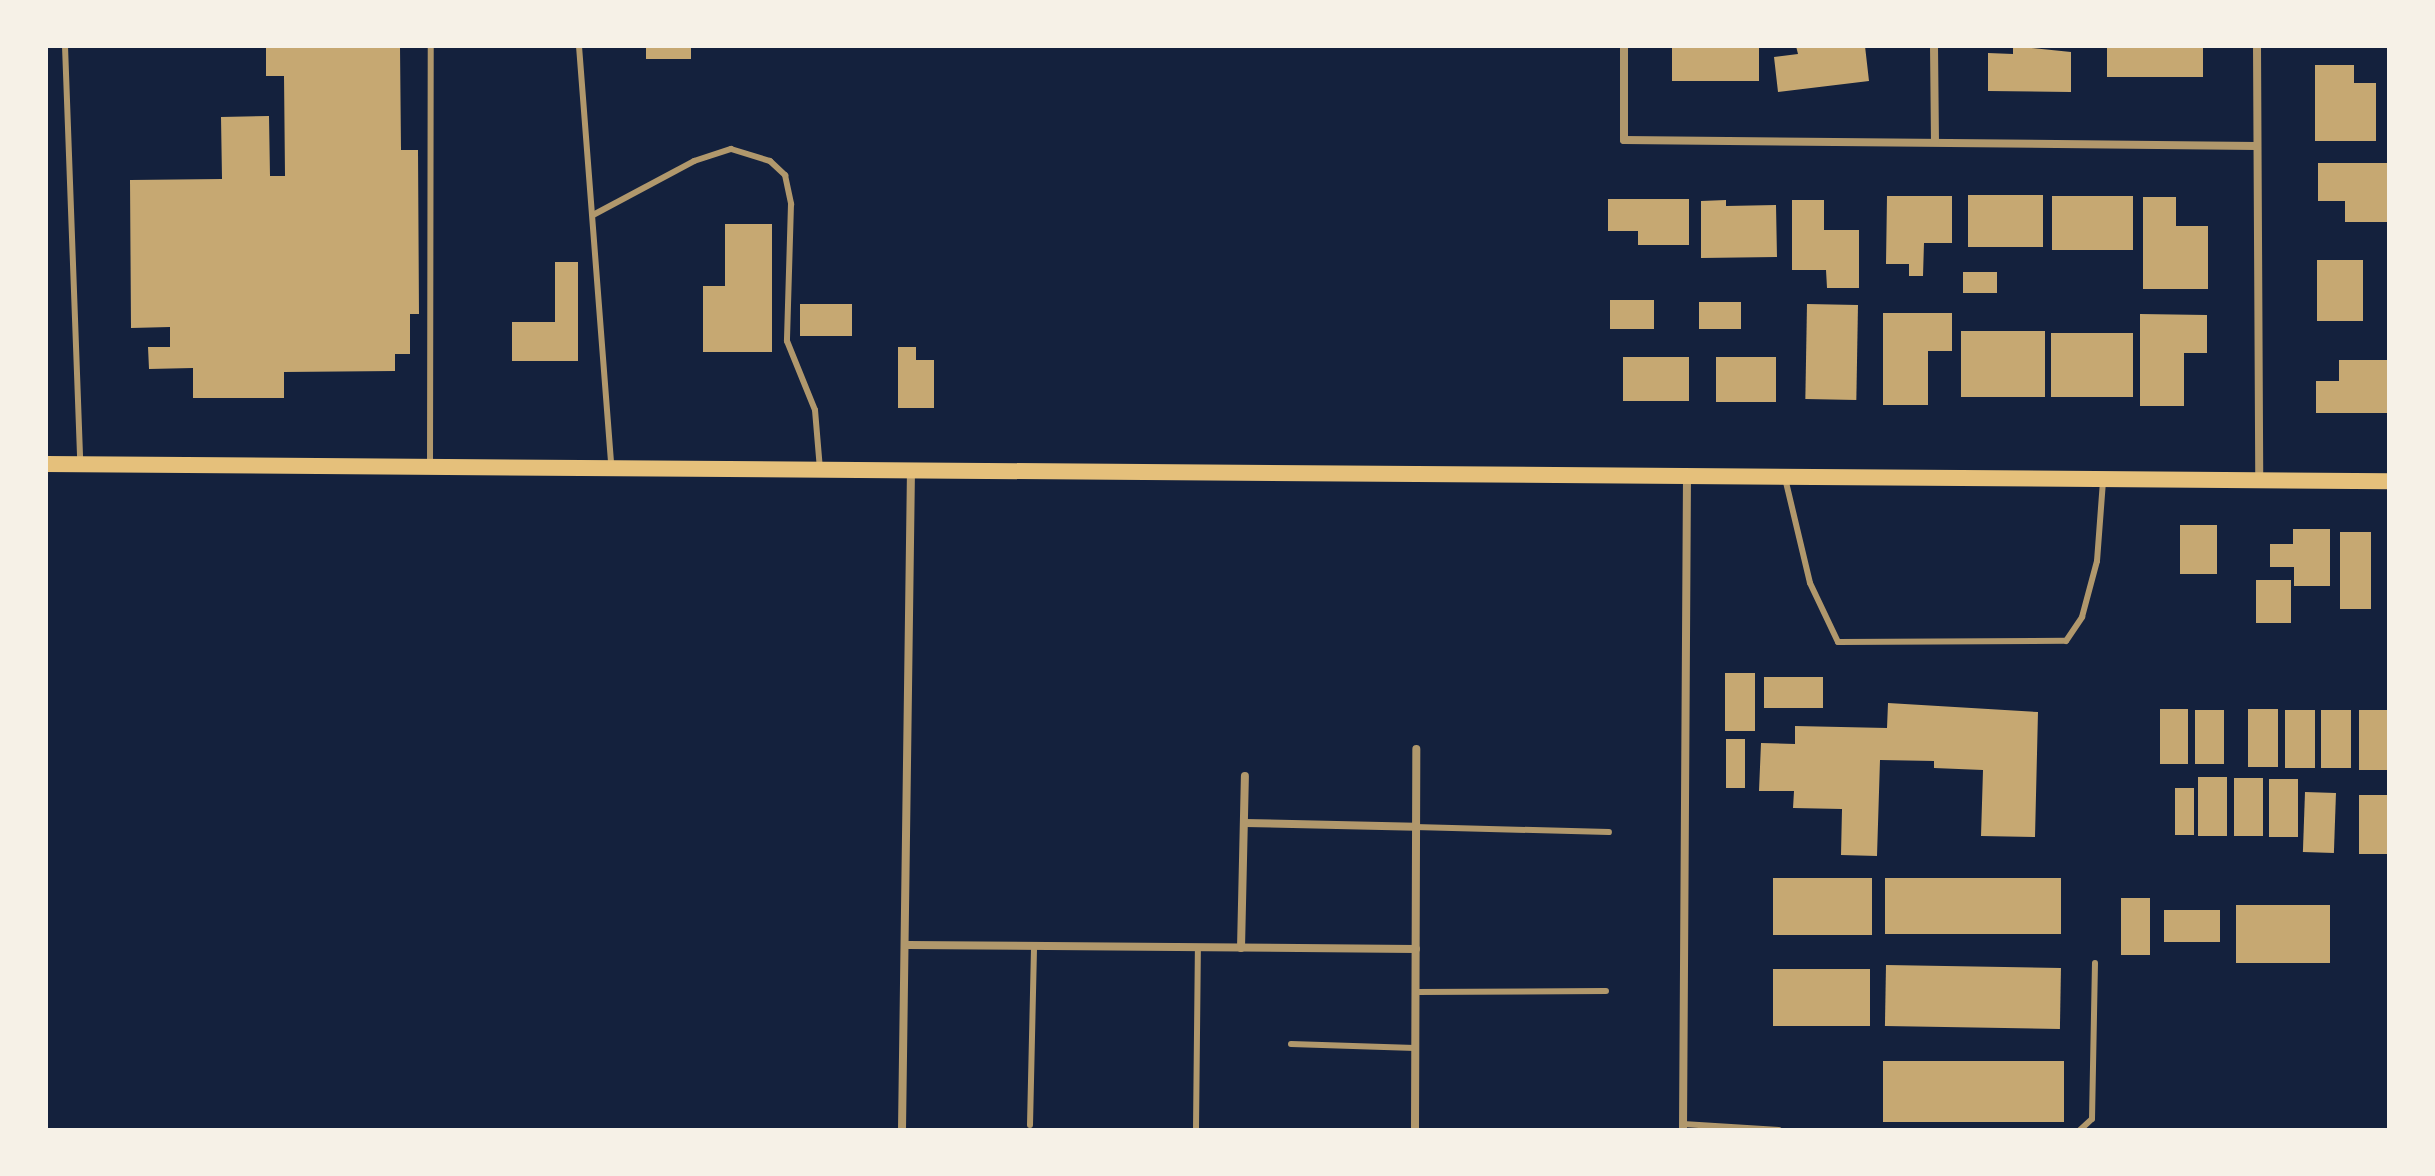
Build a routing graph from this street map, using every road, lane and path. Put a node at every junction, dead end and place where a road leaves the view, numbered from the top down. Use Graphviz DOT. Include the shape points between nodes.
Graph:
graph roads {
  1 [pos="65,46"];
  2 [pos="431,46"];
  3 [pos="579,46"];
  4 [pos="1624,46"];
  5 [pos="1934,46"];
  6 [pos="2257,46"];
  7 [pos="1935,141"];
  8 [pos="2257,146"];
  9 [pos="593,215"];
  10 [pos="46,464"];
  11 [pos="80,465"];
  12 [pos="430,467"];
  13 [pos="611,469"];
  14 [pos="820,470"];
  15 [pos="911,471"];
  16 [pos="1687,477"];
  17 [pos="1785,478"];
  18 [pos="2104,479"];
  19 [pos="2259,480"];
  20 [pos="2389,481"];
  21 [pos="1416,749"];
  22 [pos="1245,776"];
  23 [pos="1245,823"];
  24 [pos="1415,827"];
  25 [pos="1609,832"];
  26 [pos="908,945"];
  27 [pos="1034,946"];
  28 [pos="1198,948"];
  29 [pos="1241,948"];
  30 [pos="1416,949"];
  31 [pos="2095,963"];
  32 [pos="1606,991"];
  33 [pos="1416,992"];
  34 [pos="1291,1044"];
  35 [pos="1415,1048"];
  36 [pos="1030,1125"];
  37 [pos="1683,1127"];
  38 [pos="1196,1129"];
  39 [pos="902,1130"];
  40 [pos="1415,1130"];
  41 [pos="1779,1130"];
  42 [pos="2080,1130"];
  1 -- 11 [label="lane"];
  2 -- 12 [label="lane"];
  3 -- 9 [label="lane"];
  4 -- 7 [label="street" via="1624,140"];
  5 -- 7 [label="street"];
  6 -- 8 [label="street"];
  7 -- 8 [label="street"];
  8 -- 19 [label="street"];
  9 -- 13 [label="lane" via="610,392"];
  9 -- 14 [label="lane" via="694,161 731,149 770,161 785,175 791,204 787,341 815,410"];
  10 -- 11 [label="main road"];
  11 -- 12 [label="main road"];
  12 -- 13 [label="main road"];
  13 -- 14 [label="main road"];
  14 -- 15 [label="main road"];
  15 -- 16 [label="main road"];
  15 -- 26 [label="street"];
  16 -- 17 [label="main road"];
  16 -- 37 [label="street"];
  17 -- 18 [label="main road"];
  17 -- 18 [label="lane" via="1810,583 1838,642 2066,641 2082,617 2097,561"];
  18 -- 19 [label="main road"];
  19 -- 20 [label="main road"];
  21 -- 24 [label="street"];
  22 -- 23 [label="street"];
  23 -- 24 [label="street"];
  23 -- 29 [label="street"];
  24 -- 25 [label="lane"];
  24 -- 30 [label="street"];
  26 -- 27 [label="street"];
  26 -- 39 [label="street"];
  27 -- 28 [label="street"];
  27 -- 36 [label="lane"];
  28 -- 29 [label="street"];
  28 -- 38 [label="lane"];
  29 -- 30 [label="street"];
  30 -- 33 [label="street"];
  31 -- 42 [label="lane" via="2092,1119"];
  32 -- 33 [label="lane"];
  33 -- 35 [label="street"];
  34 -- 35 [label="lane"];
  35 -- 40 [label="street"];
  37 -- 41 [label="lane"];
}
